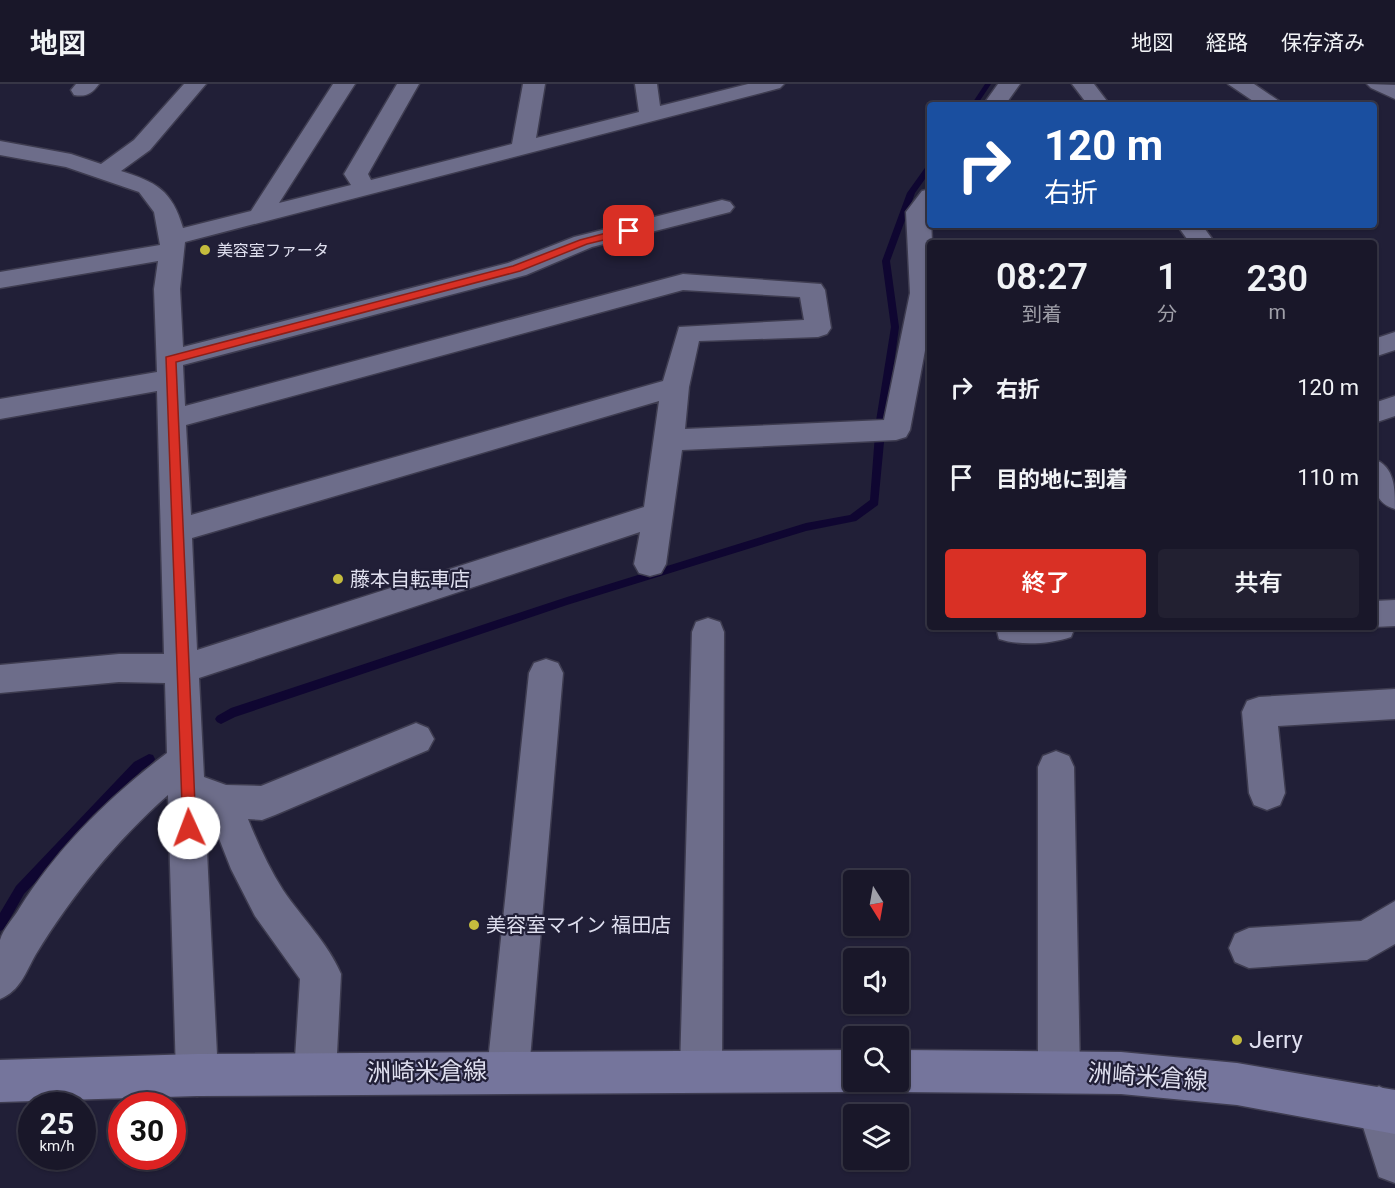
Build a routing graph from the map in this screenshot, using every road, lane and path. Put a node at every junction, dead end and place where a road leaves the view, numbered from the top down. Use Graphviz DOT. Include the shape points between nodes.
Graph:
graph roads {
  1 [pos="195,84"];
  2 [pos="344,84"];
  3 [pos="408,84"];
  4 [pos="534,84"];
  5 [pos="646,84"];
  6 [pos="773,84"];
  7 [pos="1009,84"];
  8 [pos="1083,84"];
  9 [pos="1239,84"];
  10 [pos="1378,84"];
  11 [pos="1395,93"];
  12 [pos="996,102"];
  13 [pos="1097,102"];
  14 [pos="1269,102"];
  15 [pos="650,114"];
  16 [pos="523,147"];
  17 [pos="7,149"];
  18 [pos="0,171"];
  19 [pos="106,171"];
  20 [pos="365,188"];
  21 [pos="927,199"];
  22 [pos="722,207"];
  23 [pos="260,215"];
  24 [pos="1191,228"];
  25 [pos="1201,240"];
  26 [pos="172,244"];
  27 [pos="0,280"];
  28 [pos="1395,341"];
  29 [pos="1377,347"];
  30 [pos="171,369"];
  31 [pos="675,387"];
  32 [pos="1395,406"];
  33 [pos="0,409"];
  34 [pos="1377,412"];
  35 [pos="173,419"];
  36 [pos="669,440"];
  37 [pos="658,514"];
  38 [pos="178,530"];
  39 [pos="650,564"];
  40 [pos="1395,613"];
  41 [pos="1377,614"];
  42 [pos="708,632"];
  43 [pos="183,669"];
  44 [pos="546,673"];
  45 [pos="0,679"];
  46 [pos="1395,704"];
  47 [pos="416,738"];
  48 [pos="1056,767"];
  49 [pos="187,771"];
  50 [pos="1267,793"];
  51 [pos="223,802"];
  52 [pos="1395,920"];
  53 [pos="1249,948"];
  54 [pos="0,979"];
  55 [pos="701,1070"];
  56 [pos="508,1071"];
  57 [pos="843,1071"];
  58 [pos="909,1071"];
  59 [pos="1059,1072"];
  60 [pos="315,1074"];
  61 [pos="197,1075"];
  62 [pos="0,1081"];
  63 [pos="1387,1110"];
  64 [pos="1395,1161"];
  1 -- 19 [label="street" via="142,145"];
  2 -- 23 [label="street"];
  3 -- 20 [label="street" via="356,174"];
  4 -- 16 [label="street"];
  5 -- 15 [label="street"];
  6 -- 15 [label="street"];
  7 -- 12 [label="street"];
  8 -- 13 [label="street"];
  9 -- 14 [label="street"];
  10 -- 11 [label="street"];
  15 -- 16 [label="street"];
  16 -- 20 [label="street"];
  17 -- 18 [label="street"];
  17 -- 19 [label="street"];
  19 -- 26 [label="street" via="147,187 166,211"];
  20 -- 23 [label="street"];
  21 -- 36 [label="street" via="918,212 923,293 896,430"];
  22 -- 30 [label="street" via="583,242 517,269"];
  23 -- 26 [label="street"];
  24 -- 25 [label="street"];
  26 -- 27 [label="street"];
  26 -- 30 [label="street" via="167,289"];
  28 -- 29 [label="street"];
  30 -- 33 [label="street"];
  30 -- 35 [label="street"];
  31 -- 35 [label="street" via="688,333 818,328 812,290 683,282"];
  31 -- 36 [label="street"];
  31 -- 38 [label="street"];
  32 -- 34 [label="street"];
  35 -- 38 [label="street"];
  36 -- 37 [label="street"];
  37 -- 39 [label="street"];
  37 -- 43 [label="street"];
  38 -- 43 [label="street"];
  40 -- 41 [label="street"];
  42 -- 55 [label="street"];
  43 -- 45 [label="street" via="119,668"];
  43 -- 49 [label="street"];
  44 -- 56 [label="street"];
  46 -- 50 [label="street" via="1259,712"];
  47 -- 51 [label="street" via="262,803"];
  48 -- 59 [label="street"];
  49 -- 51 [label="street"];
  49 -- 54 [label="street" via="144,790 78,858 28,927"];
  49 -- 61 [label="street"];
  51 -- 60 [label="street" via="244,856 269,903 321,974"];
  52 -- 53 [label="street" via="1366,940"];
  55 -- 56 [label="main road, 洲崎米倉線"];
  55 -- 57 [label="main road, 洲崎米倉線"];
  56 -- 60 [label="main road, 洲崎米倉線"];
  58 -- 59 [label="main road, 洲崎米倉線"];
  59 -- 63 [label="main road, 洲崎米倉線" via="1121,1073 1237,1084"];
  60 -- 61 [label="main road, 洲崎米倉線"];
  61 -- 62 [label="main road, 洲崎米倉線"];
  63 -- 64 [label="street"];
}
